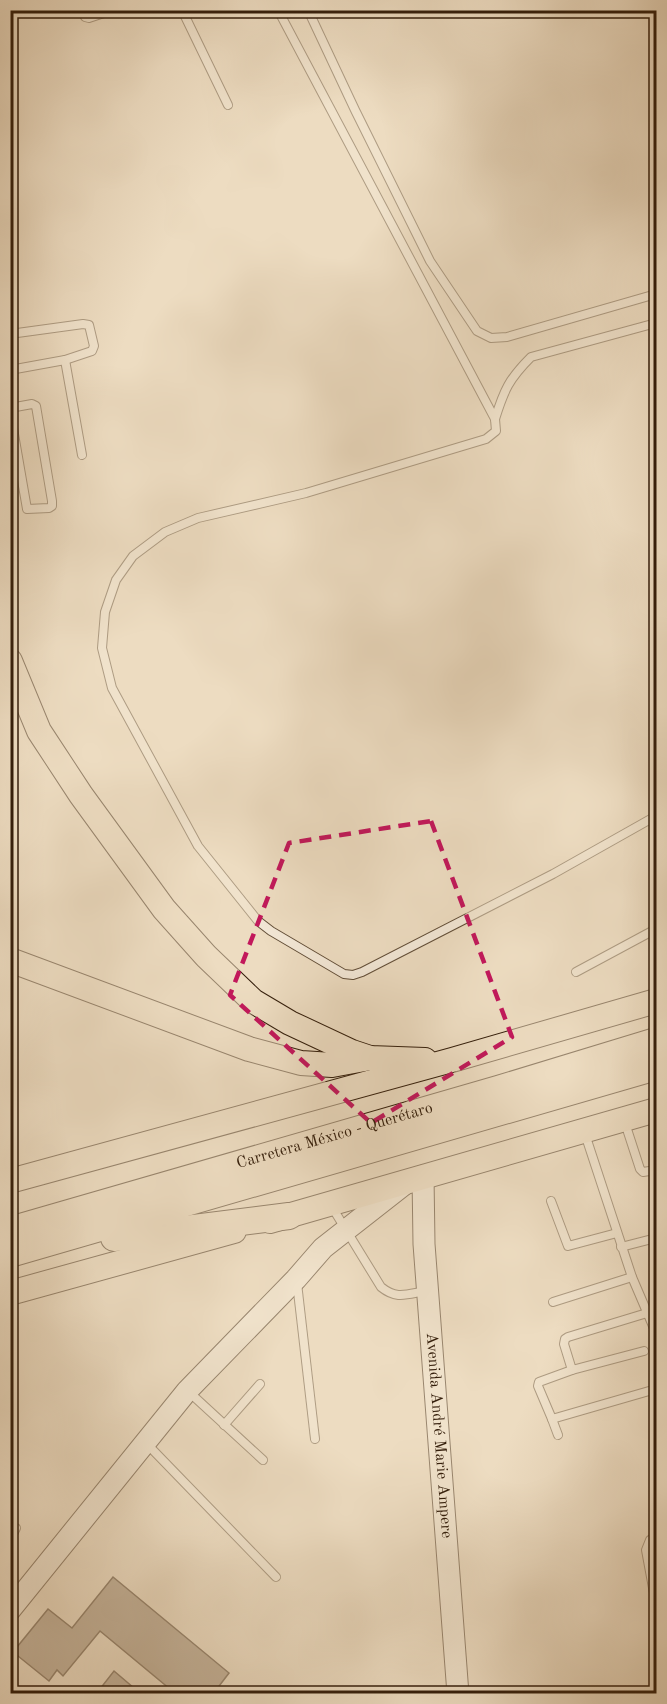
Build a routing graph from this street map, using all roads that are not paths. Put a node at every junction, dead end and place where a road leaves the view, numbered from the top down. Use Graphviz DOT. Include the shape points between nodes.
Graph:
graph roads {
  1 [pos="82,10"];
  2 [pos="113,10"];
  3 [pos="182,10"];
  4 [pos="278,10"];
  5 [pos="308,10"];
  6 [pos="228,105"];
  7 [pos="657,294"];
  8 [pos="657,323"];
  9 [pos="10,334"];
  10 [pos="65,360"];
  11 [pos="10,370"];
  12 [pos="10,410"];
  13 [pos="495,419"];
  14 [pos="82,455"];
  15 [pos="10,661"];
  16 [pos="657,816"];
  17 [pos="657,929"];
  18 [pos="10,960"];
  19 [pos="576,972"];
  20 [pos="657,1001"];
  21 [pos="657,1041"];
  22 [pos="370,1058"];
  23 [pos="452,1060"];
  24 [pos="657,1067"];
  25 [pos="657,1110"];
  26 [pos="623,1119"];
  27 [pos="584,1130"];
  28 [pos="657,1170"];
  29 [pos="417,1177"];
  30 [pos="10,1181"];
  31 [pos="551,1201"];
  32 [pos="330,1204"];
  33 [pos="289,1216"];
  34 [pos="10,1230"];
  35 [pos="346,1230"];
  36 [pos="617,1233"];
  37 [pos="657,1238"];
  38 [pos="621,1247"];
  39 [pos="22,1251"];
  40 [pos="632,1277"];
  41 [pos="296,1279"];
  42 [pos="427,1290"];
  43 [pos="10,1293"];
  44 [pos="553,1302"];
  45 [pos="647,1313"];
  46 [pos="657,1333"];
  47 [pos="644,1351"];
  48 [pos="572,1370"];
  49 [pos="260,1384"];
  50 [pos="657,1389"];
  51 [pos="188,1391"];
  52 [pos="552,1419"];
  53 [pos="224,1425"];
  54 [pos="558,1435"];
  55 [pos="315,1439"];
  56 [pos="146,1443"];
  57 [pos="263,1460"];
  58 [pos="16,1528"];
  59 [pos="657,1536"];
  60 [pos="10,1540"];
  61 [pos="276,1576"];
  62 [pos="657,1604"];
  63 [pos="10,1610"];
  64 [pos="458,1694"];
  1 -- 2 [label="lane" via="89,18"];
  3 -- 6 [label="lane"];
  4 -- 13 [label="lane"];
  5 -- 7 [label="lane" via="430,261 477,331 491,338 507,337"];
  8 -- 13 [label="lane" via="531,357 505,389"];
  9 -- 10 [label="lane" via="89,325 92,351"];
  10 -- 11 [label="lane"];
  10 -- 14 [label="lane"];
  12 -- 12 [label="lane" via="36,406 52,501 49,508 27,509"];
  13 -- 16 [label="lane" via="496,431 486,439 306,493 198,518 165,532 133,556 116,580 105,612 102,648 112,688 198,846 258,921 344,974 362,972"];
  15 -- 22 [label="main road" via="39,731 69,777 164,909 206,956 253,1001 290,1023"];
  17 -- 19 [label="lane"];
  18 -- 22 [label="main road" via="249,1048 302,1063 332,1065"];
  20 -- 23 [label="main road"];
  21 -- 34 [label="highway, Carretera México - Querétaro"];
  22 -- 23 [label="main road"];
  23 -- 30 [label="main road"];
  24 -- 39 [label="highway, Carretera México - Querétaro"];
  25 -- 26 [label="main road"];
  26 -- 27 [label="main road"];
  26 -- 28 [label="lane" via="640,1168 643,1172"];
  27 -- 29 [label="main road"];
  27 -- 36 [label="lane"];
  29 -- 32 [label="main road"];
  29 -- 35 [label="main road"];
  29 -- 42 [label="main road, Avenida André Marie Ampere"];
  31 -- 36 [label="lane" via="568,1246"];
  32 -- 33 [label="main road"];
  32 -- 35 [label="lane"];
  33 -- 39 [label="highway"];
  33 -- 43 [label="main road"];
  35 -- 41 [label="main road" via="323,1248"];
  35 -- 42 [label="lane" via="381,1287 390,1294"];
  36 -- 38 [label="lane"];
  37 -- 38 [label="lane"];
  38 -- 40 [label="lane"];
  40 -- 44 [label="lane"];
  40 -- 45 [label="lane"];
  41 -- 51 [label="main road"];
  41 -- 55 [label="lane"];
  42 -- 64 [label="main road, Avenida André Marie Ampere"];
  45 -- 46 [label="lane"];
  45 -- 48 [label="lane" via="565,1339"];
  47 -- 48 [label="lane"];
  48 -- 52 [label="lane" via="539,1382"];
  49 -- 53 [label="lane"];
  50 -- 52 [label="lane"];
  51 -- 53 [label="lane"];
  51 -- 56 [label="main road"];
  52 -- 54 [label="lane"];
  53 -- 57 [label="lane"];
  56 -- 61 [label="lane"];
  56 -- 63 [label="main road"];
  58 -- 60 [label="lane"];
  59 -- 62 [label="lane" via="650,1540 646,1550"];
}
